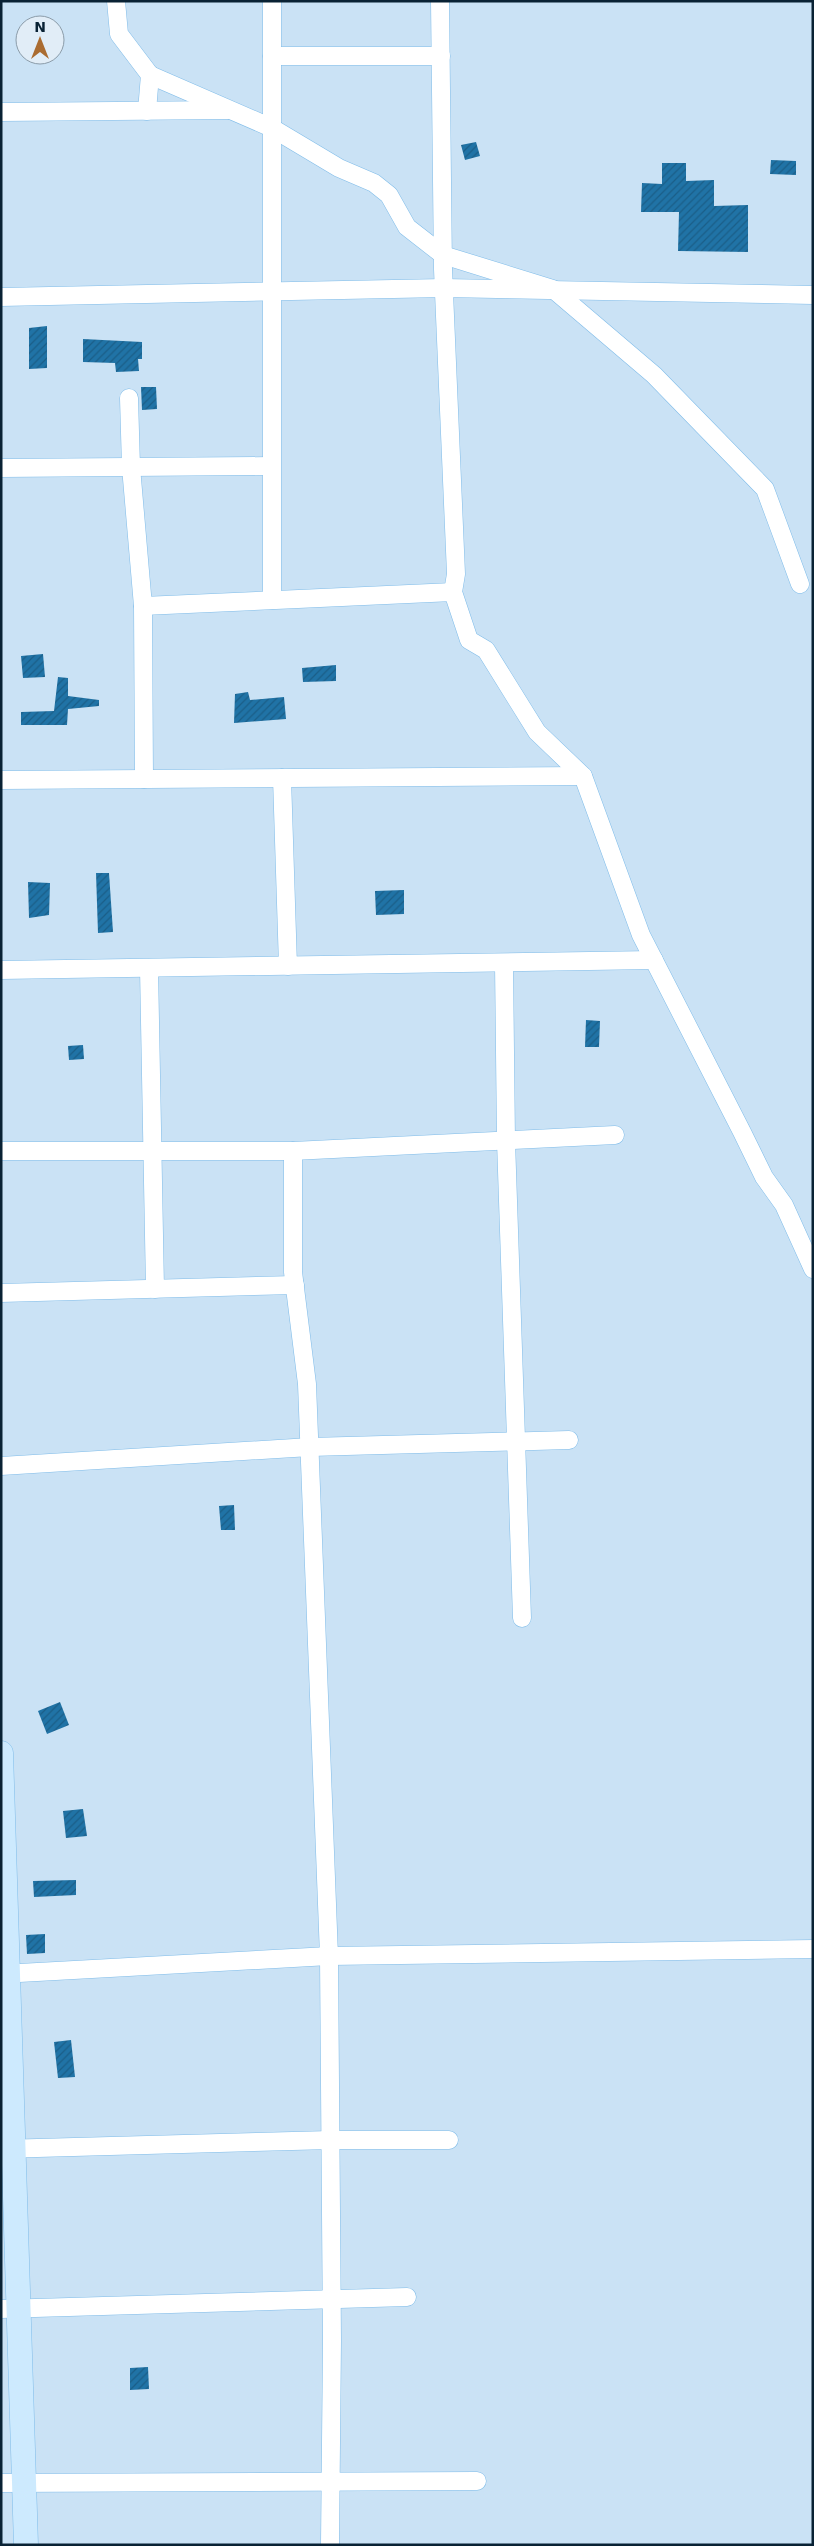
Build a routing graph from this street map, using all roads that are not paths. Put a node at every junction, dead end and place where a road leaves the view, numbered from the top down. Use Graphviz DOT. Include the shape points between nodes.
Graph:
graph roads {
  1 [pos="116,1"];
  2 [pos="272,1"];
  3 [pos="440,1"];
  4 [pos="272,56"];
  5 [pos="441,56"];
  6 [pos="150,75"];
  7 [pos="235,110"];
  8 [pos="272,110"];
  9 [pos="147,111"];
  10 [pos="1,112"];
  11 [pos="272,128"];
  12 [pos="443,254"];
  13 [pos="444,288"];
  14 [pos="553,290"];
  15 [pos="272,291"];
  16 [pos="813,295"];
  17 [pos="1,297"];
  18 [pos="129,398"];
  19 [pos="271,466"];
  20 [pos="131,467"];
  21 [pos="1,468"];
  22 [pos="800,584"];
  23 [pos="453,592"];
  24 [pos="272,600"];
  25 [pos="143,606"];
  26 [pos="583,776"];
  27 [pos="282,778"];
  28 [pos="144,779"];
  29 [pos="1,780"];
  30 [pos="654,960"];
  31 [pos="504,963"];
  32 [pos="288,966"];
  33 [pos="149,968"];
  34 [pos="1,970"];
  35 [pos="615,1135"];
  36 [pos="506,1141"];
  37 [pos="1,1151"];
  38 [pos="152,1151"];
  39 [pos="293,1151"];
  40 [pos="813,1269"];
  41 [pos="295,1285"];
  42 [pos="155,1289"];
  43 [pos="1,1293"];
  44 [pos="569,1440"];
  45 [pos="517,1441"];
  46 [pos="310,1447"];
  47 [pos="1,1466"];
  48 [pos="522,1618"];
  49 [pos="1,1754"];
  50 [pos="813,1949"];
  51 [pos="330,1956"];
  52 [pos="5,1974"];
  53 [pos="331,2140"];
  54 [pos="449,2140"];
  55 [pos="8,2149"];
  56 [pos="407,2297"];
  57 [pos="332,2300"];
  58 [pos="10,2309"];
  59 [pos="330,2481"];
  60 [pos="478,2481"];
  61 [pos="13,2482"];
  62 [pos="26,2545"];
  63 [pos="330,2545"];
  1 -- 6 [label="street" via="119,34"];
  2 -- 4 [label="street"];
  3 -- 5 [label="street"];
  4 -- 5 [label="street"];
  4 -- 8 [label="street"];
  5 -- 12 [label="street"];
  6 -- 7 [label="street"];
  6 -- 9 [label="street"];
  7 -- 8 [label="street"];
  7 -- 9 [label="street"];
  7 -- 11 [label="street"];
  8 -- 11 [label="street"];
  9 -- 10 [label="street"];
  11 -- 12 [label="street" via="339,168 374,183 389,195 407,227"];
  11 -- 15 [label="street"];
  12 -- 13 [label="street"];
  12 -- 14 [label="street"];
  13 -- 14 [label="street"];
  13 -- 15 [label="street"];
  13 -- 23 [label="street" via="456,574"];
  14 -- 16 [label="street"];
  14 -- 22 [label="street" via="654,376 766,489"];
  15 -- 17 [label="street"];
  15 -- 19 [label="street"];
  18 -- 20 [label="street"];
  19 -- 20 [label="street"];
  19 -- 24 [label="street"];
  20 -- 21 [label="street"];
  20 -- 25 [label="street"];
  23 -- 24 [label="street"];
  23 -- 26 [label="street" via="470,640 486,650 537,732"];
  24 -- 25 [label="street"];
  25 -- 28 [label="street"];
  26 -- 27 [label="street"];
  26 -- 30 [label="street" via="641,935"];
  27 -- 28 [label="street"];
  27 -- 32 [label="street"];
  28 -- 29 [label="street"];
  30 -- 31 [label="street"];
  30 -- 40 [label="street" via="764,1177 784,1206"];
  31 -- 32 [label="street"];
  31 -- 36 [label="street"];
  32 -- 33 [label="street"];
  33 -- 34 [label="street"];
  33 -- 38 [label="street"];
  35 -- 36 [label="street"];
  36 -- 39 [label="street"];
  36 -- 45 [label="street"];
  37 -- 38 [label="street"];
  38 -- 39 [label="street"];
  38 -- 42 [label="street"];
  39 -- 41 [label="street"];
  41 -- 42 [label="street"];
  41 -- 46 [label="street" via="307,1384"];
  42 -- 43 [label="street"];
  44 -- 45 [label="street"];
  45 -- 46 [label="street"];
  45 -- 48 [label="street"];
  46 -- 47 [label="street"];
  46 -- 51 [label="street"];
  49 -- 52 [label="main road"];
  50 -- 51 [label="street"];
  51 -- 52 [label="street"];
  51 -- 53 [label="street"];
  52 -- 55 [label="main road"];
  53 -- 54 [label="street"];
  53 -- 55 [label="street"];
  53 -- 57 [label="street"];
  55 -- 58 [label="main road"];
  56 -- 57 [label="street"];
  57 -- 58 [label="street"];
  57 -- 59 [label="street"];
  58 -- 61 [label="main road"];
  59 -- 60 [label="street"];
  59 -- 61 [label="street"];
  59 -- 63 [label="street"];
  61 -- 62 [label="main road"];
}
